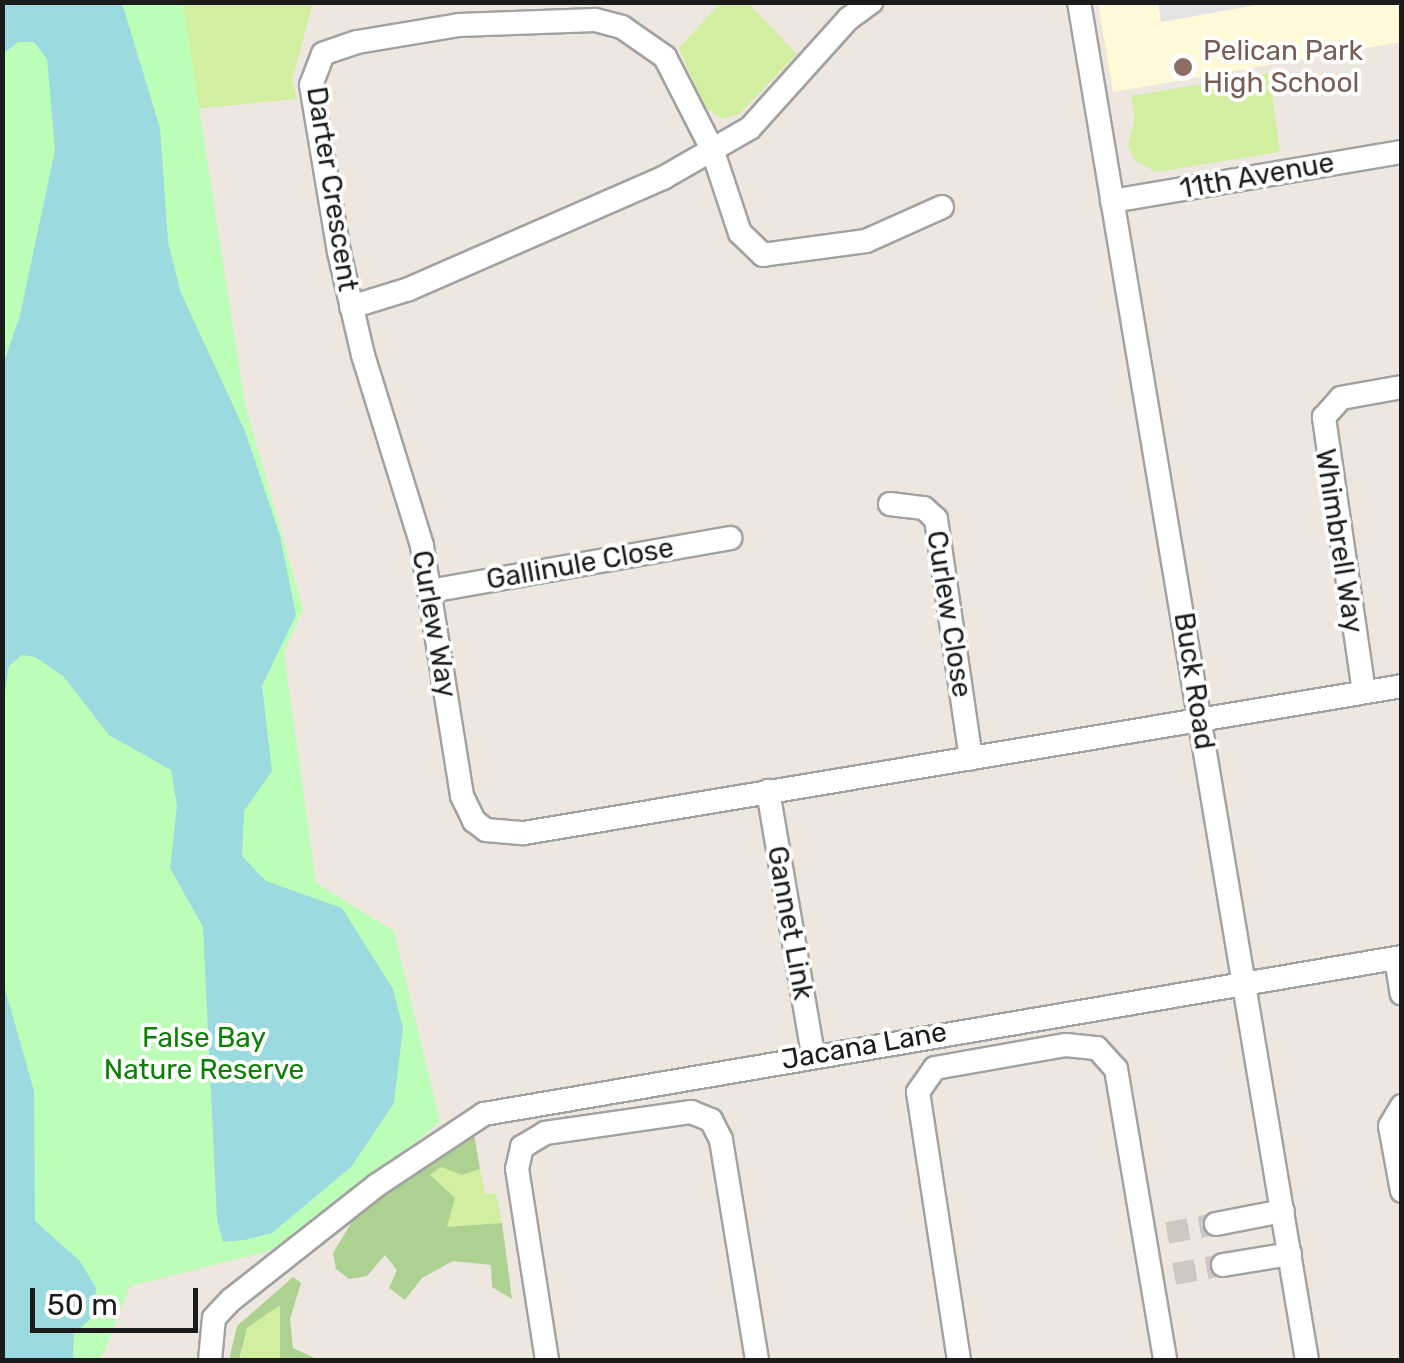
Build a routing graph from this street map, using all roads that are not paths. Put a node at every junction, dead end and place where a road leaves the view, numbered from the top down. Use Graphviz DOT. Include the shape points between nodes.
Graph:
graph roads {
  1 [pos="871,2"];
  2 [pos="1079,2"];
  3 [pos="712,150"];
  4 [pos="1402,152"];
  5 [pos="1112,202"];
  6 [pos="942,206"];
  7 [pos="351,307"];
  8 [pos="1402,387"];
  9 [pos="890,504"];
  10 [pos="730,538"];
  11 [pos="430,591"];
  12 [pos="1402,686"];
  13 [pos="1364,692"];
  14 [pos="1199,718"];
  15 [pos="970,758"];
  16 [pos="768,791"];
  17 [pos="1399,957"];
  18 [pos="1244,980"];
  19 [pos="1402,994"];
  20 [pos="813,1055"];
  21 [pos="1396,1112"];
  22 [pos="1402,1191"];
  23 [pos="1283,1211"];
  24 [pos="1216,1224"];
  25 [pos="1290,1254"];
  26 [pos="1224,1265"];
  27 [pos="210,1360"];
  28 [pos="547,1360"];
  29 [pos="757,1360"];
  30 [pos="959,1360"];
  31 [pos="1165,1360"];
  32 [pos="1307,1360"];
  1 -- 3 [label="street" via="750,128"];
  2 -- 5 [label="street, Buck Road"];
  3 -- 6 [label="street, Darter Crescent" via="740,233 771,258 866,242"];
  3 -- 7 [label="street" via="409,290"];
  3 -- 7 [label="street, Darter Crescent" via="665,56 622,27 574,19 459,25 340,46 323,54 311,85"];
  4 -- 5 [label="street, 11th Avenue"];
  5 -- 14 [label="street, Buck Road"];
  7 -- 11 [label="street, Curlew Way"];
  8 -- 13 [label="street, Whimbrell Way" via="1341,398 1324,417"];
  9 -- 15 [label="street, Curlew Close" via="924,508 936,519"];
  10 -- 11 [label="street, Gallinule Close"];
  11 -- 16 [label="street, Curlew Way" via="462,796 486,830 524,833"];
  12 -- 13 [label="street, Curlew Way"];
  13 -- 14 [label="street, Curlew Way"];
  14 -- 15 [label="street, Curlew Way"];
  14 -- 18 [label="street, Buck Road"];
  15 -- 16 [label="street, Curlew Way"];
  16 -- 20 [label="street, Gannet Link"];
  17 -- 18 [label="street, Jacana Lane"];
  17 -- 19 [label="street"];
  18 -- 20 [label="street, Jacana Lane"];
  18 -- 23 [label="street, Buck Road"];
  20 -- 27 [label="street, Jacana Lane" via="484,1114 376,1186 231,1300 214,1318"];
  21 -- 22 [label="street"];
  23 -- 24 [label="street"];
  23 -- 25 [label="street, Buck Road"];
  25 -- 26 [label="street"];
  25 -- 32 [label="street, Buck Road"];
  28 -- 29 [label="street" via="517,1169 522,1147 545,1134 691,1112 711,1120 721,1140"];
  30 -- 31 [label="street" via="918,1108 922,1081 935,1068 1066,1045 1097,1048 1116,1069 1162,1276"];
}
